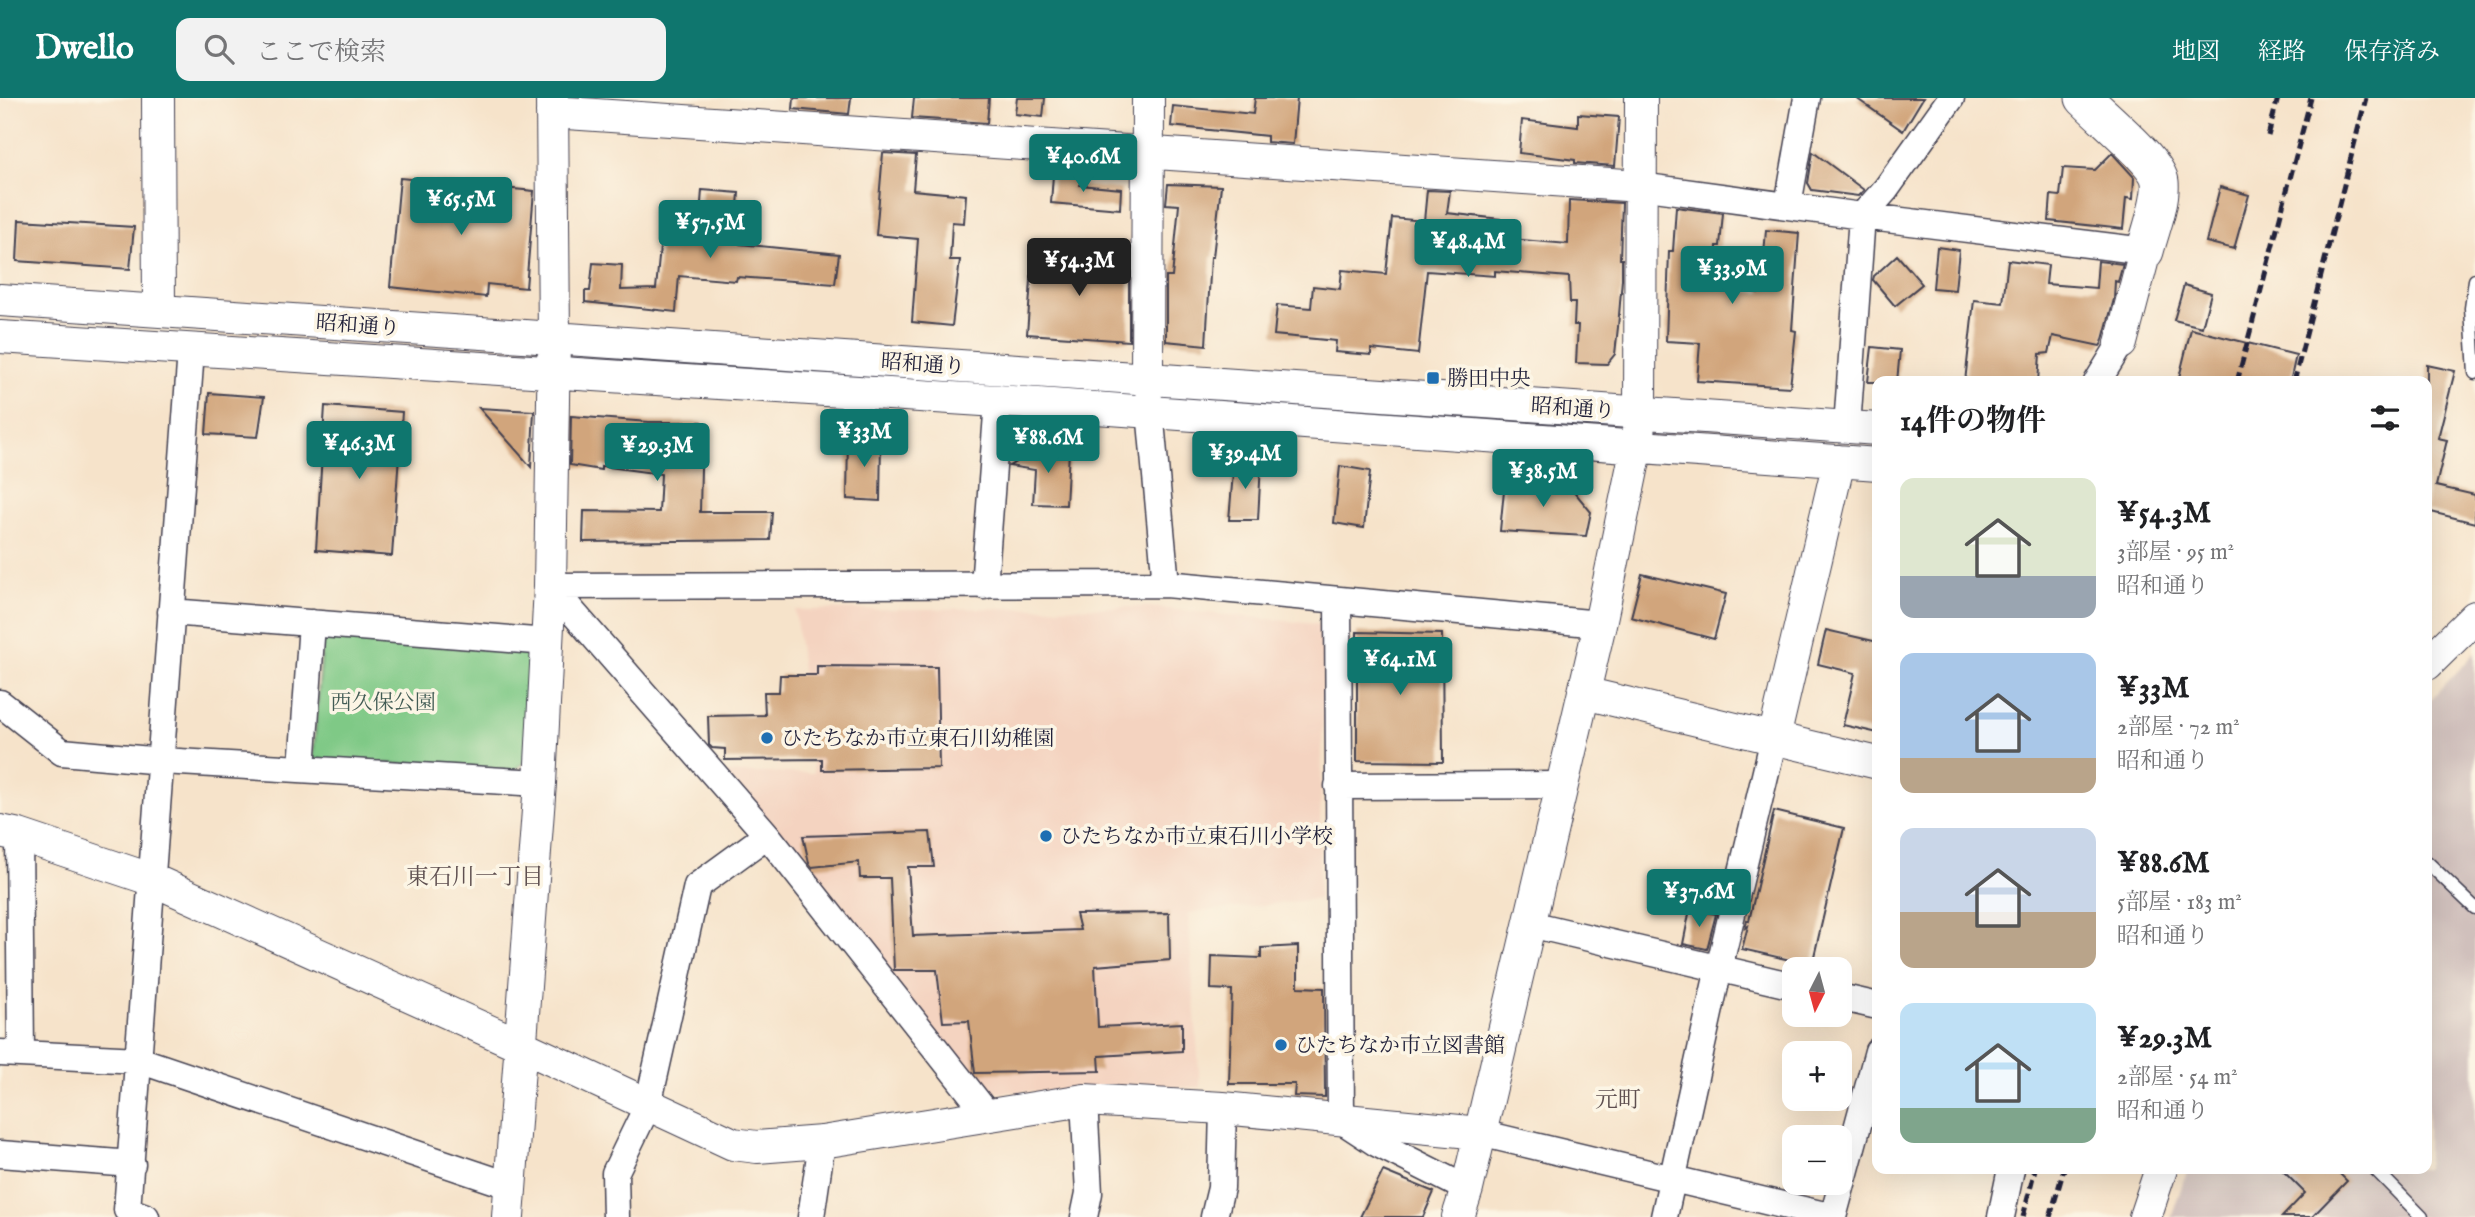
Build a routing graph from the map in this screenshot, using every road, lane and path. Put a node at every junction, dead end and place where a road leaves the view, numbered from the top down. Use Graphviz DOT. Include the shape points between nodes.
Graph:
graph roads {
  1 [pos="158,98"];
  2 [pos="1148,98"];
  3 [pos="1641,98"];
  4 [pos="1807,98"];
  5 [pos="1951,98"];
  6 [pos="2084,98"];
  7 [pos="552,105"];
  8 [pos="1148,152"];
  9 [pos="1640,186"];
  10 [pos="1788,205"];
  11 [pos="1862,216"];
  12 [pos="2145,251"];
  13 [pos="2475,280"];
  14 [pos="0,300"];
  15 [pos="159,310"];
  16 [pos="0,337"];
  17 [pos="554,339"];
  18 [pos="2121,343"];
  19 [pos="2474,348"];
  20 [pos="191,351"];
  21 [pos="554,373"];
  22 [pos="2475,373"];
  23 [pos="2101,376"];
  24 [pos="2118,376"];
  25 [pos="1147,378"];
  26 [pos="998,401"];
  27 [pos="1150,412"];
  28 [pos="1640,413"];
  29 [pos="1862,428"];
  30 [pos="1637,446"];
  31 [pos="1839,461"];
  32 [pos="1872,464"];
  33 [pos="1166,584"];
  34 [pos="550,586"];
  35 [pos="984,586"];
  36 [pos="1338,600"];
  37 [pos="170,612"];
  38 [pos="2475,617"];
  39 [pos="312,623"];
  40 [pos="1600,624"];
  41 [pos="548,642"];
  42 [pos="2432,659"];
  43 [pos="1584,693"];
  44 [pos="0,703"];
  45 [pos="1774,738"];
  46 [pos="162,761"];
  47 [pos="1872,762"];
  48 [pos="302,768"];
  49 [pos="540,783"];
  50 [pos="1562,785"];
  51 [pos="1338,786"];
  52 [pos="9,833"];
  53 [pos="767,835"];
  54 [pos="2432,867"];
  55 [pos="153,880"];
  56 [pos="2475,908"];
  57 [pos="1530,924"];
  58 [pos="1719,968"];
  59 [pos="1782,983"];
  60 [pos="1852,1000"];
  61 [pos="1872,1005"];
  62 [pos="520,1045"];
  63 [pos="10,1054"];
  64 [pos="139,1060"];
  65 [pos="1872,1073"];
  66 [pos="1084,1100"];
  67 [pos="648,1105"];
  68 [pos="1223,1108"];
  69 [pos="988,1115"];
  70 [pos="1341,1120"];
  71 [pos="1480,1133"];
  72 [pos="822,1142"];
  73 [pos="0,1154"];
  74 [pos="132,1164"];
  75 [pos="2010,1174"];
  76 [pos="2159,1174"];
  77 [pos="2380,1174"];
  78 [pos="1672,1179"];
  79 [pos="511,1186"];
  80 [pos="1466,1207"];
  81 [pos="146,1217"];
  82 [pos="508,1217"];
  83 [pos="616,1217"];
  84 [pos="811,1217"];
  85 [pos="1084,1217"];
  86 [pos="1214,1217"];
  87 [pos="1664,1217"];
  88 [pos="1833,1217"];
  89 [pos="2000,1217"];
  90 [pos="2145,1217"];
  91 [pos="2422,1217"];
  1 -- 15 [label="street"];
  2 -- 8 [label="street"];
  3 -- 9 [label="street"];
  4 -- 10 [label="street"];
  5 -- 11 [label="street"];
  6 -- 12 [label="main road" via="2154,167 2161,180"];
  7 -- 8 [label="street"];
  7 -- 17 [label="street"];
  8 -- 9 [label="street"];
  8 -- 25 [label="street"];
  9 -- 10 [label="street"];
  9 -- 28 [label="street"];
  10 -- 11 [label="street"];
  11 -- 12 [label="street"];
  11 -- 29 [label="street"];
  12 -- 18 [label="street"];
  13 -- 19 [label="lane" via="2471,308"];
  14 -- 15 [label="street, 昭和通り"];
  15 -- 17 [label="street, 昭和通り"];
  16 -- 20 [label="street, 昭和通り"];
  17 -- 21 [label="street"];
  17 -- 25 [label="street, 昭和通り"];
  18 -- 23 [label="street"];
  18 -- 24 [label="street"];
  19 -- 22 [label="lane"];
  20 -- 21 [label="street, 昭和通り"];
  20 -- 37 [label="street"];
  21 -- 26 [label="street, 昭和通り"];
  21 -- 34 [label="street"];
  25 -- 27 [label="street"];
  25 -- 28 [label="street, 昭和通り"];
  26 -- 27 [label="street, 昭和通り"];
  26 -- 35 [label="street"];
  27 -- 30 [label="street, 昭和通り"];
  27 -- 33 [label="street"];
  28 -- 29 [label="street, 昭和通り"];
  28 -- 30 [label="street"];
  30 -- 31 [label="street, 昭和通り"];
  30 -- 40 [label="street"];
  31 -- 32 [label="street, 昭和通り"];
  31 -- 45 [label="street"];
  33 -- 35 [label="street"];
  33 -- 36 [label="street"];
  34 -- 35 [label="street"];
  34 -- 41 [label="street"];
  34 -- 53 [label="street"];
  36 -- 40 [label="street"];
  36 -- 51 [label="street"];
  37 -- 39 [label="street"];
  37 -- 46 [label="street"];
  38 -- 42 [label="street"];
  39 -- 41 [label="street"];
  39 -- 48 [label="street"];
  40 -- 43 [label="street"];
  41 -- 49 [label="street"];
  43 -- 45 [label="street"];
  43 -- 50 [label="street"];
  44 -- 46 [label="street" via="62,752"];
  45 -- 47 [label="street"];
  45 -- 58 [label="street"];
  46 -- 48 [label="street"];
  46 -- 55 [label="street"];
  48 -- 49 [label="street"];
  49 -- 62 [label="street"];
  50 -- 51 [label="street"];
  50 -- 57 [label="street"];
  51 -- 70 [label="street"];
  52 -- 55 [label="street"];
  52 -- 63 [label="street"];
  53 -- 67 [label="street" via="697,886"];
  53 -- 69 [label="street"];
  54 -- 56 [label="lane"];
  55 -- 62 [label="street"];
  55 -- 64 [label="street"];
  57 -- 58 [label="street"];
  57 -- 71 [label="street"];
  58 -- 59 [label="street"];
  58 -- 78 [label="street"];
  60 -- 61 [label="street"];
  62 -- 67 [label="street"];
  62 -- 79 [label="street"];
  63 -- 64 [label="street"];
  64 -- 74 [label="street"];
  64 -- 79 [label="street"];
  65 -- 88 [label="street"];
  66 -- 68 [label="street"];
  66 -- 69 [label="street"];
  66 -- 85 [label="street" via="1089,1193"];
  67 -- 72 [label="street" via="733,1144"];
  67 -- 83 [label="street" via="615,1173"];
  68 -- 70 [label="street"];
  68 -- 86 [label="street" via="1222,1188"];
  69 -- 72 [label="street"];
  70 -- 71 [label="street"];
  70 -- 80 [label="street"];
  71 -- 78 [label="street"];
  71 -- 80 [label="street"];
  72 -- 84 [label="street"];
  73 -- 74 [label="street"];
  74 -- 81 [label="street" via="127,1210"];
  75 -- 89 [label="street"];
  76 -- 90 [label="street"];
  77 -- 91 [label="lane"];
  78 -- 87 [label="street"];
  78 -- 88 [label="street"];
  79 -- 82 [label="street"];
}
